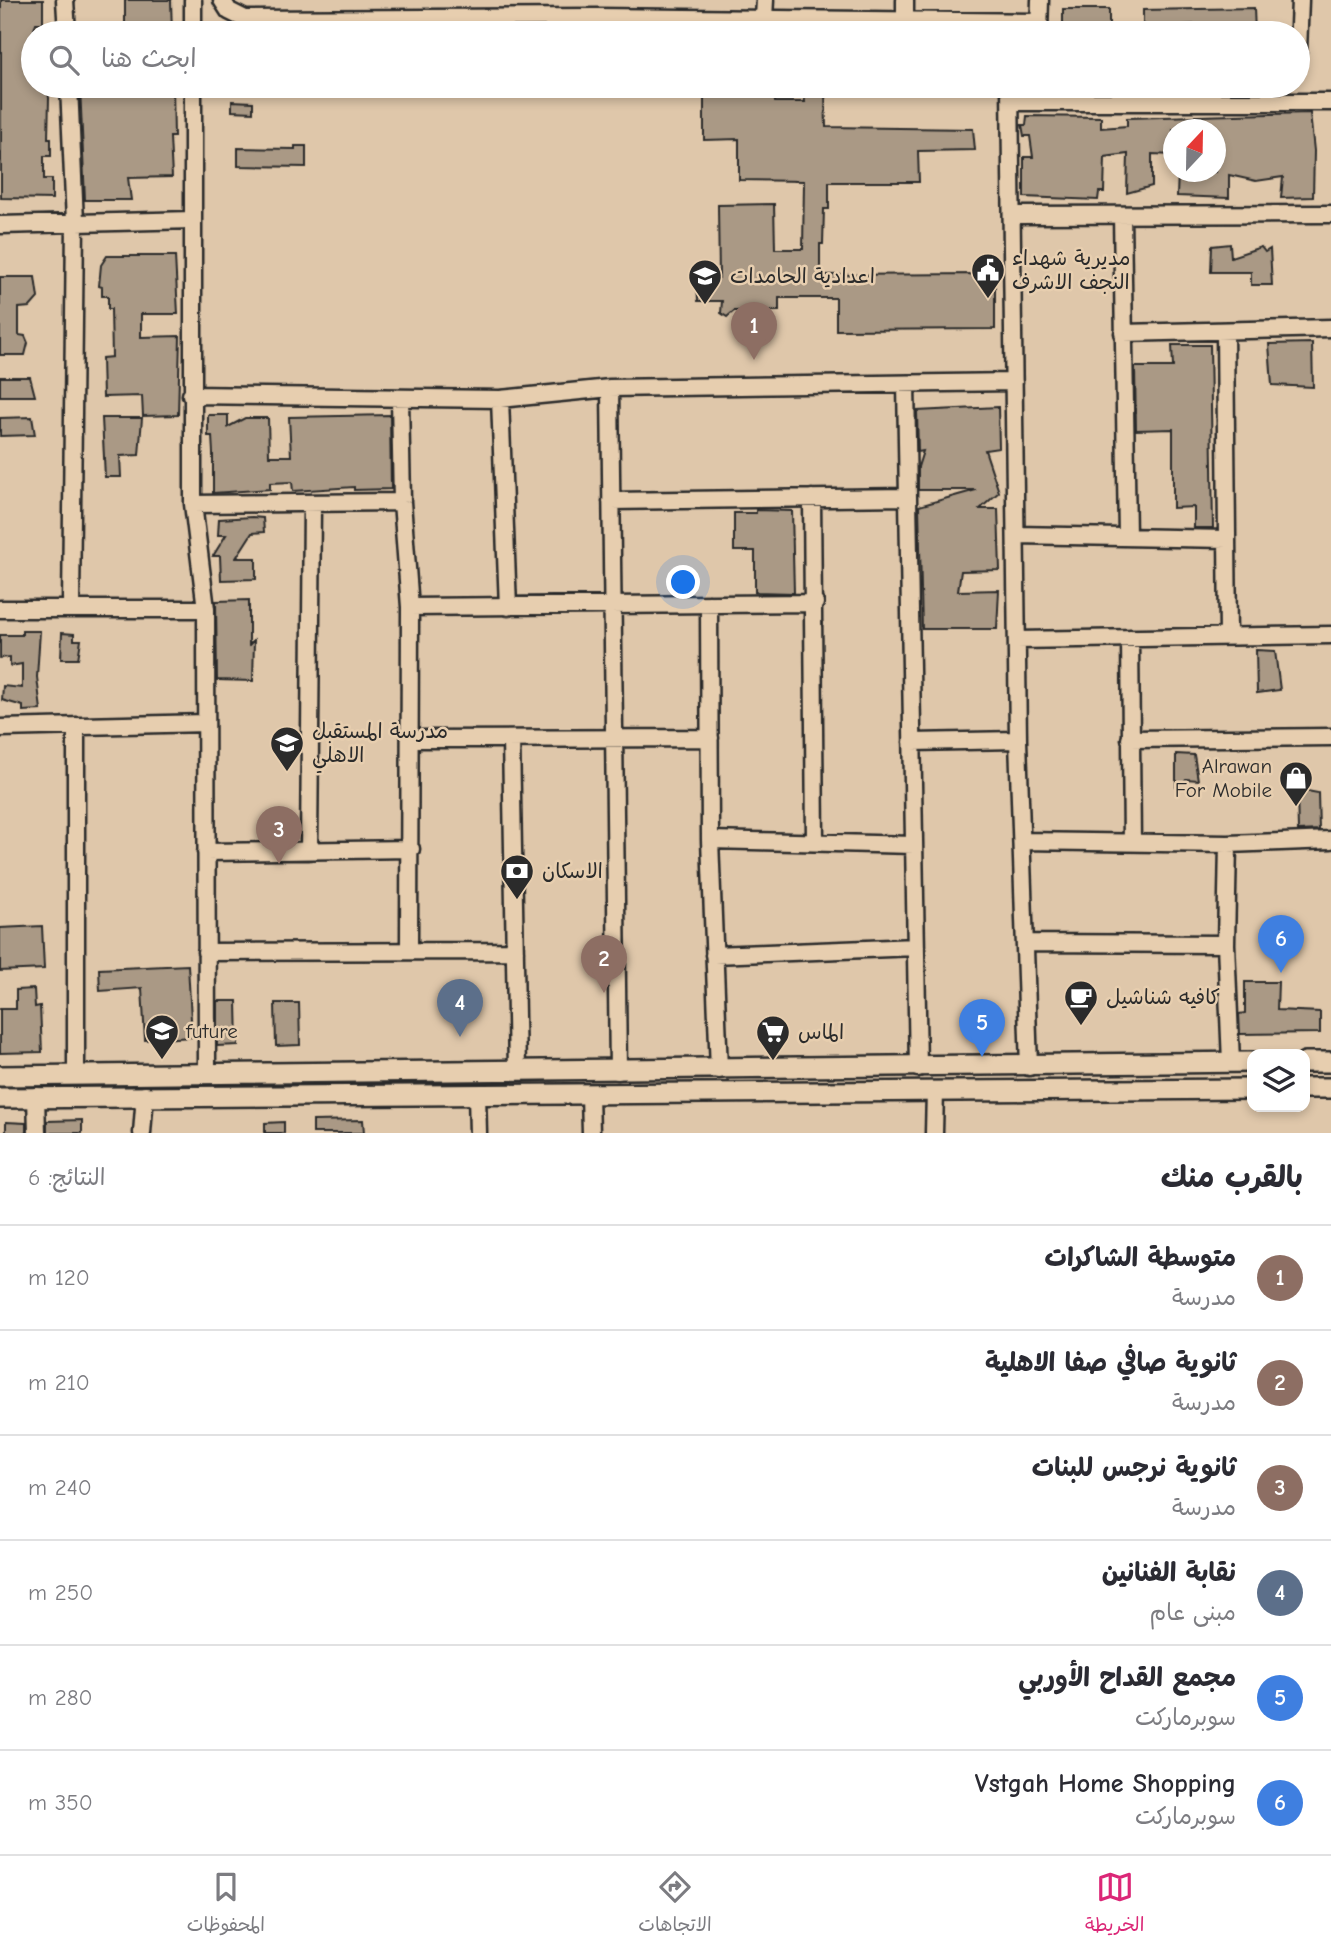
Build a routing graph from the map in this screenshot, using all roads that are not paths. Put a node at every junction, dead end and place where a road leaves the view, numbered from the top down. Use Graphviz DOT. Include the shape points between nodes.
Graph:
graph roads {
  1 [pos="65,0"];
  2 [pos="193,0"];
  3 [pos="222,0"];
  4 [pos="598,0"];
  5 [pos="765,0"];
  6 [pos="905,0"];
  7 [pos="1040,0"];
  8 [pos="1300,0"];
  9 [pos="597,17"];
  10 [pos="764,18"];
  11 [pos="905,20"];
  12 [pos="66,21"];
  13 [pos="193,21"];
  14 [pos="924,21"];
  15 [pos="1039,21"];
  16 [pos="1299,21"];
  17 [pos="70,98"];
  18 [pos="193,98"];
  19 [pos="1010,98"];
  20 [pos="1170,98"];
  21 [pos="1331,102"];
  22 [pos="1331,214"];
  23 [pos="1012,215"];
  24 [pos="1122,215"];
  25 [pos="193,220"];
  26 [pos="75,222"];
  27 [pos="0,225"];
  28 [pos="1331,328"];
  29 [pos="1225,331"];
  30 [pos="1123,332"];
  31 [pos="1014,382"];
  32 [pos="906,384"];
  33 [pos="610,388"];
  34 [pos="191,395"];
  35 [pos="400,398"];
  36 [pos="500,399"];
  37 [pos="908,497"];
  38 [pos="812,498"];
  39 [pos="402,502"];
  40 [pos="611,502"];
  41 [pos="193,504"];
  42 [pos="312,504"];
  43 [pos="1016,535"];
  44 [pos="1128,537"];
  45 [pos="1227,539"];
  46 [pos="815,603"];
  47 [pos="709,604"];
  48 [pos="611,605"];
  49 [pos="410,607"];
  50 [pos="508,607"];
  51 [pos="0,608"];
  52 [pos="71,608"];
  53 [pos="206,609"];
  54 [pos="1331,635"];
  55 [pos="1130,638"];
  56 [pos="1228,638"];
  57 [pos="1017,640"];
  58 [pos="206,723"];
  59 [pos="76,726"];
  60 [pos="0,728"];
  61 [pos="1331,737"];
  62 [pos="410,738"];
  63 [pos="709,738"];
  64 [pos="511,739"];
  65 [pos="1130,739"];
  66 [pos="613,740"];
  67 [pos="1018,740"];
  68 [pos="912,742"];
  69 [pos="710,840"];
  70 [pos="1331,840"];
  71 [pos="815,841"];
  72 [pos="1022,841"];
  73 [pos="1132,843"];
  74 [pos="1228,844"];
  75 [pos="914,845"];
  76 [pos="411,849"];
  77 [pos="309,851"];
  78 [pos="206,852"];
  79 [pos="1025,943"];
  80 [pos="1226,944"];
  81 [pos="916,947"];
  82 [pos="409,950"];
  83 [pos="514,951"];
  84 [pos="206,952"];
  85 [pos="714,955"];
  86 [pos="1231,1062"];
  87 [pos="1247,1062"];
  88 [pos="1310,1062"];
  89 [pos="1331,1062"];
  90 [pos="1029,1067"];
  91 [pos="802,1068"];
  92 [pos="918,1068"];
  93 [pos="719,1070"];
  94 [pos="516,1071"];
  95 [pos="618,1071"];
  96 [pos="314,1073"];
  97 [pos="207,1075"];
  98 [pos="0,1076"];
  99 [pos="76,1076"];
  100 [pos="1310,1088"];
  101 [pos="1331,1088"];
  102 [pos="1247,1089"];
  103 [pos="801,1090"];
  104 [pos="935,1091"];
  105 [pos="477,1094"];
  106 [pos="590,1094"];
  107 [pos="145,1095"];
  108 [pos="314,1095"];
  109 [pos="36,1096"];
  110 [pos="0,1098"];
  111 [pos="37,1133"];
  112 [pos="142,1133"];
  113 [pos="478,1133"];
  114 [pos="591,1133"];
  115 [pos="934,1133"];
  1 -- 12 [label="street"];
  2 -- 13 [label="street"];
  3 -- 9 [label="street" via="229,11 246,19"];
  4 -- 9 [label="street"];
  5 -- 10 [label="street"];
  6 -- 11 [label="street"];
  7 -- 15 [label="street"];
  8 -- 16 [label="street"];
  9 -- 10 [label="street"];
  10 -- 11 [label="street"];
  11 -- 14 [label="street"];
  17 -- 26 [label="street"];
  18 -- 25 [label="street"];
  19 -- 23 [label="street"];
  20 -- 21 [label="street"];
  22 -- 24 [label="street"];
  23 -- 24 [label="street"];
  23 -- 31 [label="street"];
  24 -- 30 [label="street"];
  25 -- 26 [label="street"];
  25 -- 34 [label="street"];
  26 -- 27 [label="street"];
  26 -- 52 [label="street"];
  28 -- 29 [label="street"];
  29 -- 30 [label="street"];
  29 -- 45 [label="street"];
  30 -- 44 [label="street"];
  31 -- 32 [label="street"];
  31 -- 43 [label="street"];
  32 -- 33 [label="street"];
  32 -- 37 [label="street"];
  33 -- 36 [label="street"];
  33 -- 40 [label="street"];
  34 -- 35 [label="street"];
  34 -- 41 [label="street"];
  35 -- 36 [label="street"];
  35 -- 39 [label="street"];
  36 -- 50 [label="street"];
  37 -- 38 [label="street"];
  37 -- 68 [label="street"];
  38 -- 40 [label="street"];
  38 -- 46 [label="street"];
  39 -- 42 [label="street"];
  39 -- 49 [label="street"];
  40 -- 48 [label="street"];
  41 -- 42 [label="street"];
  41 -- 53 [label="street"];
  42 -- 77 [label="street"];
  43 -- 44 [label="street"];
  43 -- 57 [label="street"];
  44 -- 45 [label="street"];
  45 -- 56 [label="street"];
  46 -- 47 [label="street"];
  46 -- 71 [label="street"];
  47 -- 48 [label="street"];
  47 -- 63 [label="street"];
  48 -- 50 [label="street"];
  48 -- 66 [label="street"];
  49 -- 50 [label="street"];
  49 -- 62 [label="street"];
  51 -- 52 [label="street"];
  52 -- 53 [label="street"];
  53 -- 58 [label="street"];
  54 -- 56 [label="street"];
  55 -- 56 [label="street"];
  55 -- 57 [label="street"];
  55 -- 65 [label="street"];
  57 -- 67 [label="street"];
  58 -- 59 [label="street"];
  58 -- 78 [label="street"];
  59 -- 60 [label="street"];
  59 -- 99 [label="street"];
  61 -- 65 [label="street"];
  62 -- 64 [label="street"];
  62 -- 76 [label="street"];
  63 -- 66 [label="street"];
  63 -- 69 [label="street"];
  64 -- 66 [label="street"];
  64 -- 83 [label="street"];
  65 -- 73 [label="street"];
  66 -- 95 [label="street"];
  67 -- 68 [label="street"];
  67 -- 72 [label="street"];
  68 -- 75 [label="street"];
  69 -- 71 [label="street"];
  69 -- 85 [label="street"];
  70 -- 74 [label="street"];
  71 -- 75 [label="street"];
  72 -- 73 [label="street"];
  72 -- 79 [label="street"];
  73 -- 74 [label="street"];
  74 -- 80 [label="street"];
  75 -- 81 [label="street"];
  76 -- 77 [label="street"];
  76 -- 82 [label="street"];
  77 -- 78 [label="street"];
  78 -- 84 [label="street"];
  79 -- 80 [label="street"];
  79 -- 90 [label="street"];
  80 -- 86 [label="street"];
  81 -- 85 [label="street"];
  81 -- 92 [label="street"];
  82 -- 83 [label="street"];
  82 -- 84 [label="street"];
  83 -- 94 [label="street"];
  84 -- 97 [label="street"];
  85 -- 93 [label="street"];
  86 -- 87 [label="street"];
  86 -- 90 [label="street"];
  88 -- 89 [label="street"];
  90 -- 92 [label="street"];
  91 -- 92 [label="street"];
  91 -- 93 [label="street"];
  91 -- 103 [label="street"];
  93 -- 95 [label="street"];
  94 -- 95 [label="street"];
  94 -- 96 [label="street"];
  96 -- 97 [label="street"];
  96 -- 108 [label="street"];
  97 -- 99 [label="street"];
  98 -- 99 [label="street"];
  100 -- 101 [label="street"];
  102 -- 104 [label="street"];
  103 -- 104 [label="street"];
  103 -- 106 [label="street"];
  104 -- 115 [label="street"];
  105 -- 106 [label="street"];
  105 -- 108 [label="street"];
  105 -- 113 [label="street"];
  106 -- 114 [label="street"];
  107 -- 108 [label="street"];
  107 -- 109 [label="street"];
  107 -- 112 [label="street"];
  109 -- 110 [label="street"];
  109 -- 111 [label="street"];
}
